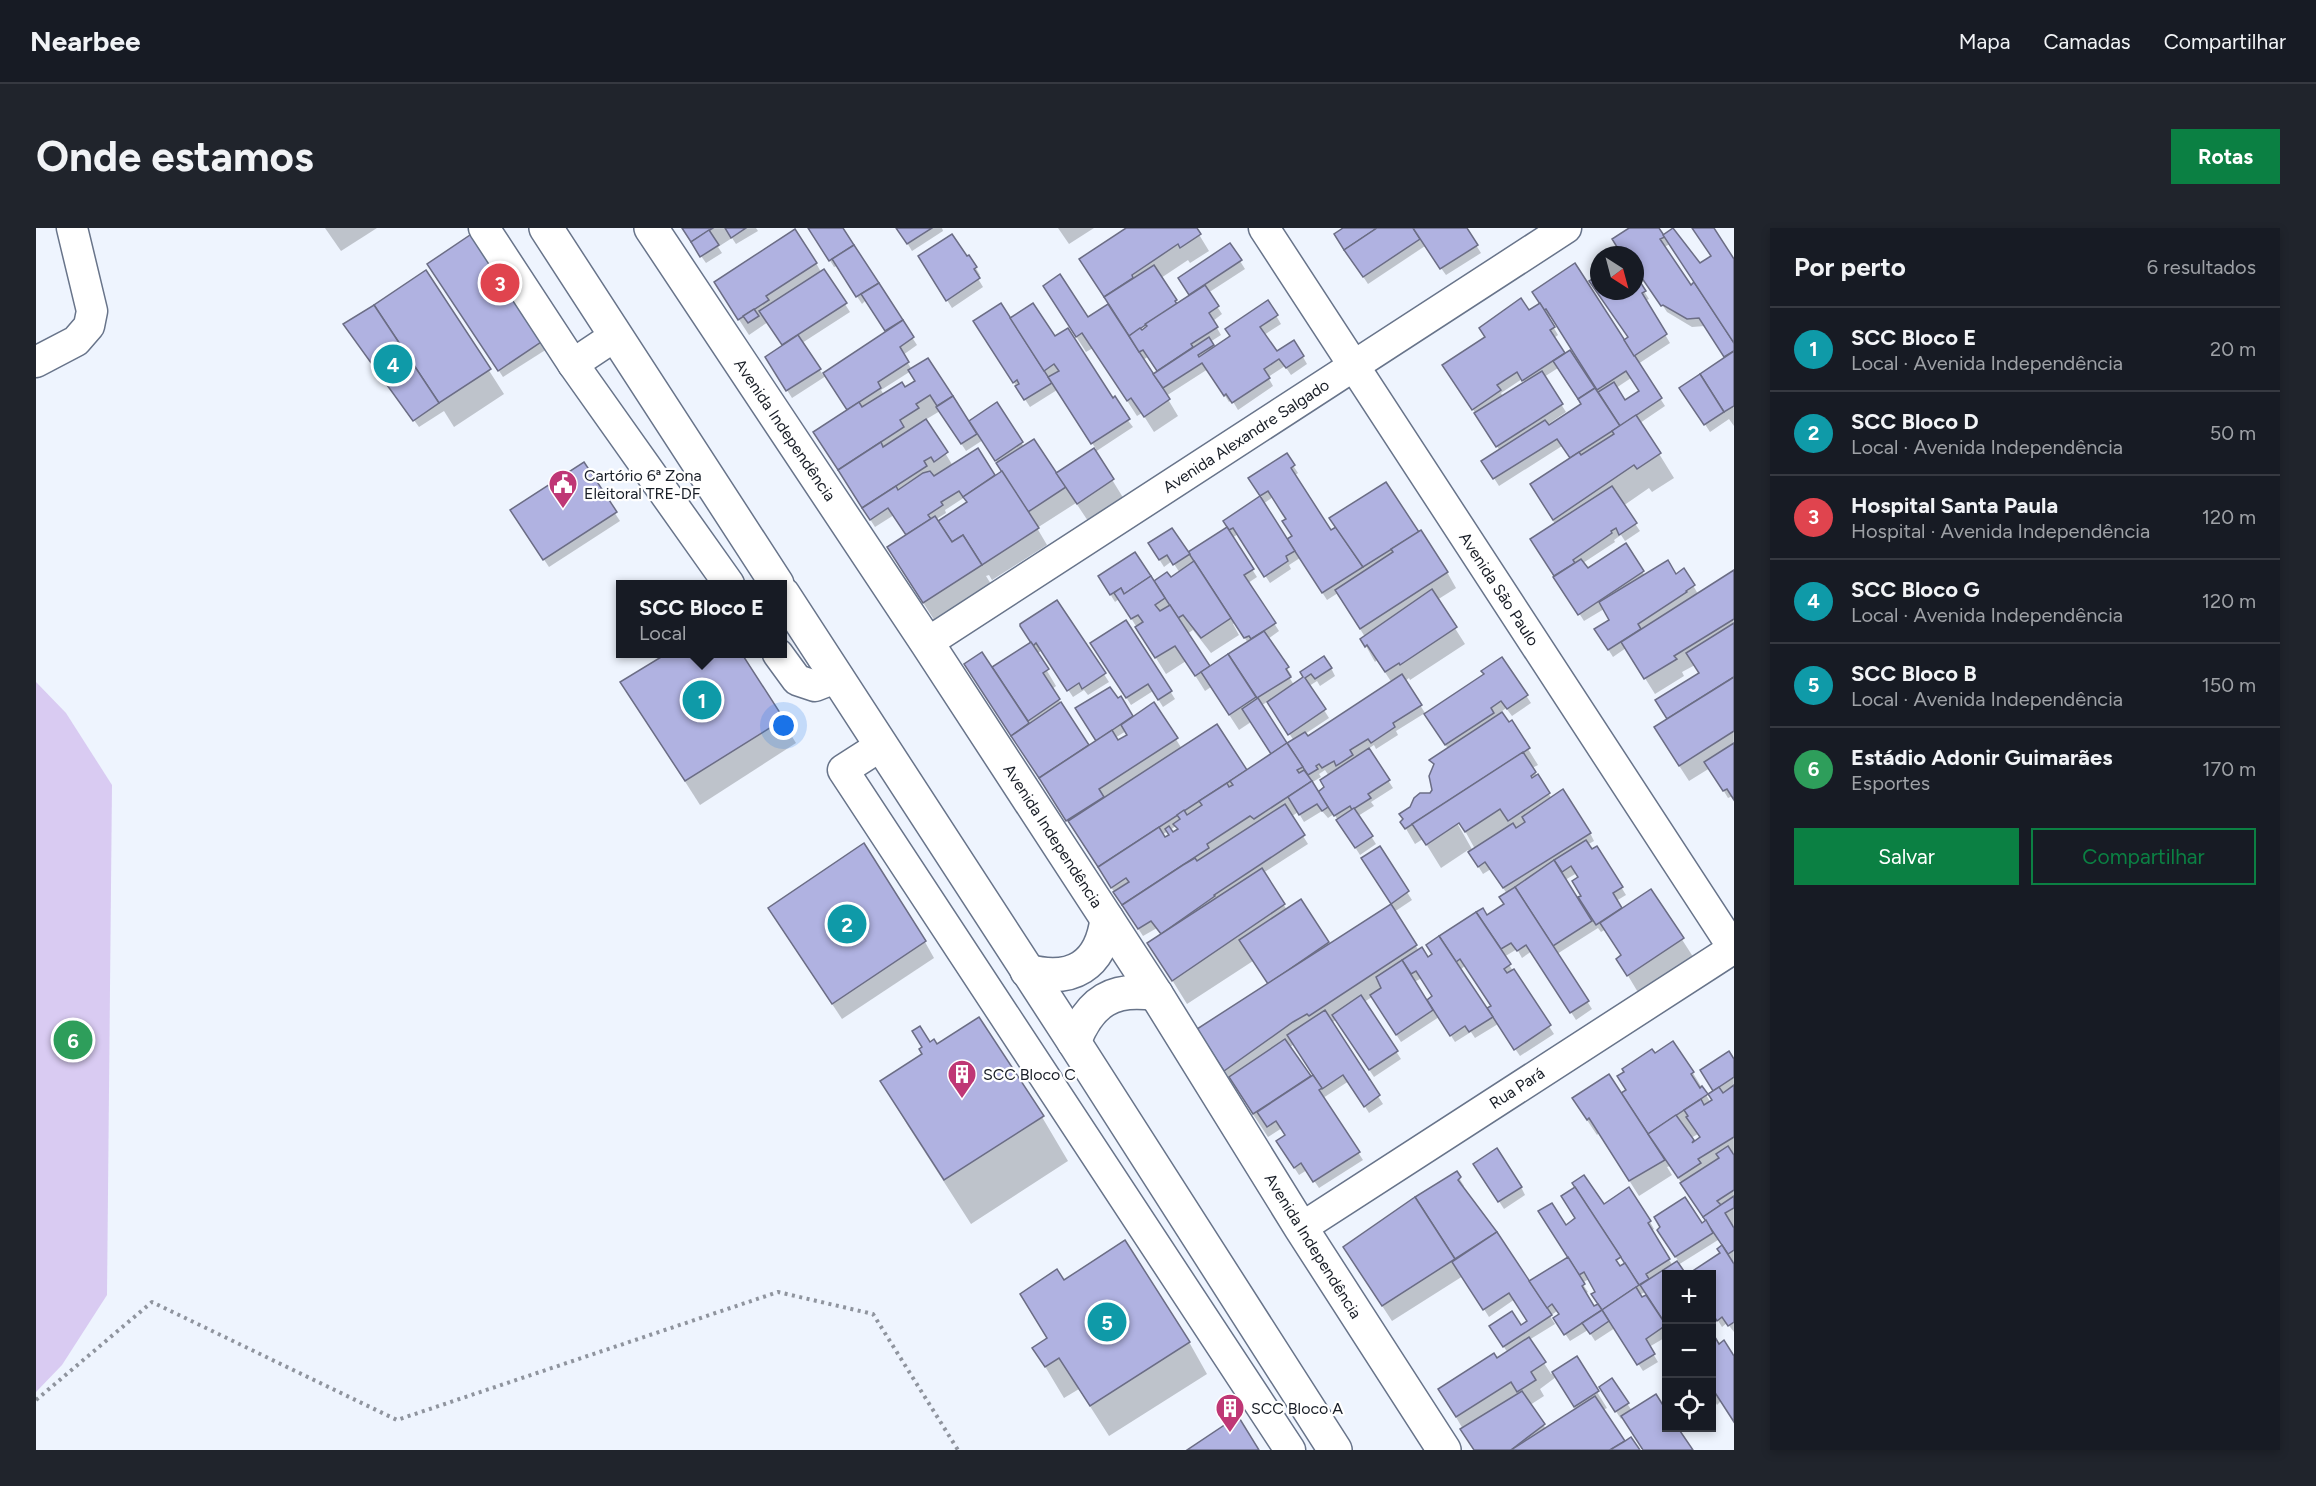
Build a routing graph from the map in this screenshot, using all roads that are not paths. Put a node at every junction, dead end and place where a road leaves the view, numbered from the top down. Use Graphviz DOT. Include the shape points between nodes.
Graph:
graph roads {
  1 [pos="72,228"];
  2 [pos="484,228"];
  3 [pos="546,228"];
  4 [pos="651,228"];
  5 [pos="1264,228"];
  6 [pos="1566,228"];
  7 [pos="615,336"];
  8 [pos="36,362"];
  9 [pos="573,364"];
  10 [pos="1353,366"];
  11 [pos="725,580"];
  12 [pos="774,580"];
  13 [pos="787,600"];
  14 [pos="927,643"];
  15 [pos="781,658"];
  16 [pos="838,677"];
  17 [pos="882,745"];
  18 [pos="1107,919"];
  19 [pos="1734,949"];
  20 [pos="1028,971"];
  21 [pos="1156,994"];
  22 [pos="1074,1042"];
  23 [pos="1145,1152"];
  24 [pos="1112,1178"];
  25 [pos="1301,1228"];
  26 [pos="1290,1450"];
  27 [pos="1335,1450"];
  28 [pos="1444,1450"];
  1 -- 8 [label="street" via="92,311 89,326 76,342"];
  2 -- 9 [label="street"];
  3 -- 7 [label="main road"];
  4 -- 14 [label="main road, Avenida Independência"];
  5 -- 10 [label="street, Avenida São Paulo"];
  6 -- 10 [label="street, Avenida Alexandre Salgado"];
  7 -- 9 [label="street"];
  7 -- 12 [label="main road"];
  9 -- 11 [label="street"];
  10 -- 14 [label="street, Avenida Alexandre Salgado"];
  10 -- 19 [label="street, Avenida São Paulo"];
  13 -- 16 [label="main road"];
  14 -- 18 [label="main road, Avenida Independência"];
  15 -- 16 [label="street" via="797,680 815,686"];
  16 -- 17 [label="main road"];
  17 -- 20 [label="main road"];
  17 -- 24 [label="street" via="843,770"];
  18 -- 20 [label="main road" via="1096,954 1082,967 1065,975 1045,976"];
  18 -- 21 [label="main road, Avenida Independência"];
  19 -- 25 [label="street, Rua Pará"];
  20 -- 22 [label="main road"];
  21 -- 22 [label="main road" via="1135,991 1105,1000 1082,1022"];
  21 -- 25 [label="main road, Avenida Independência"];
  22 -- 23 [label="main road"];
  23 -- 24 [label="street"];
  23 -- 27 [label="main road"];
  24 -- 26 [label="street"];
  25 -- 28 [label="main road, Avenida Independência"];
}
